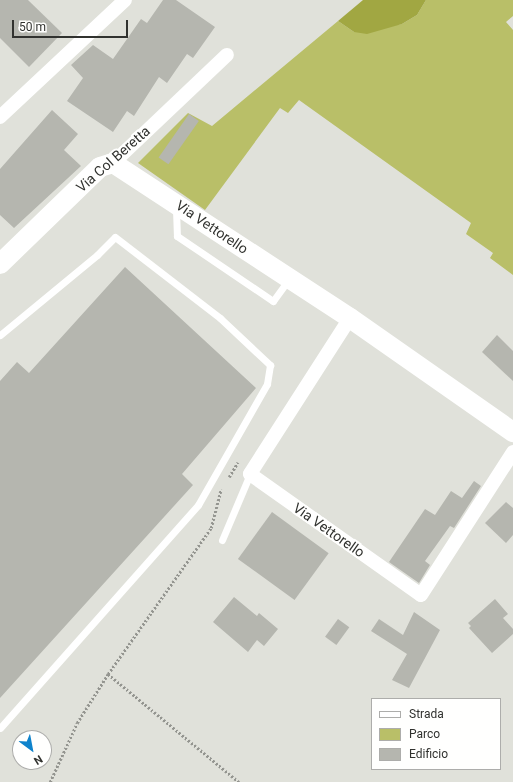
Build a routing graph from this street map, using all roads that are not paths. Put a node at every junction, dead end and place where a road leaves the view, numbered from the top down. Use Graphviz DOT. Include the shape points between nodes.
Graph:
graph roads {
  1 [pos="125,0"];
  2 [pos="228,55"];
  3 [pos="0,116"];
  4 [pos="113,163"];
  5 [pos="176,203"];
  6 [pos="0,264"];
  7 [pos="289,278"];
  8 [pos="350,318"];
  9 [pos="0,335"];
  10 [pos="513,432"];
  11 [pos="513,452"];
  12 [pos="250,474"];
  13 [pos="222,540"];
  14 [pos="0,728"];
  1 -- 3 [label="street"];
  2 -- 4 [label="street, Via Col Beretta"];
  4 -- 5 [label="street, Via Vettorello"];
  4 -- 6 [label="street, Via Col Beretta" via="100,167"];
  5 -- 7 [label="street, Via Vettorello"];
  5 -- 7 [label="lane" via="178,236 273,302"];
  7 -- 8 [label="street, Via Vettorello"];
  8 -- 10 [label="street, Via Vettorello"];
  8 -- 12 [label="street"];
  9 -- 14 [label="lane" via="97,256 115,237 220,318 270,366 267,384 198,505"];
  11 -- 12 [label="street, Via Vettorello" via="421,596"];
  12 -- 13 [label="lane"];
}
